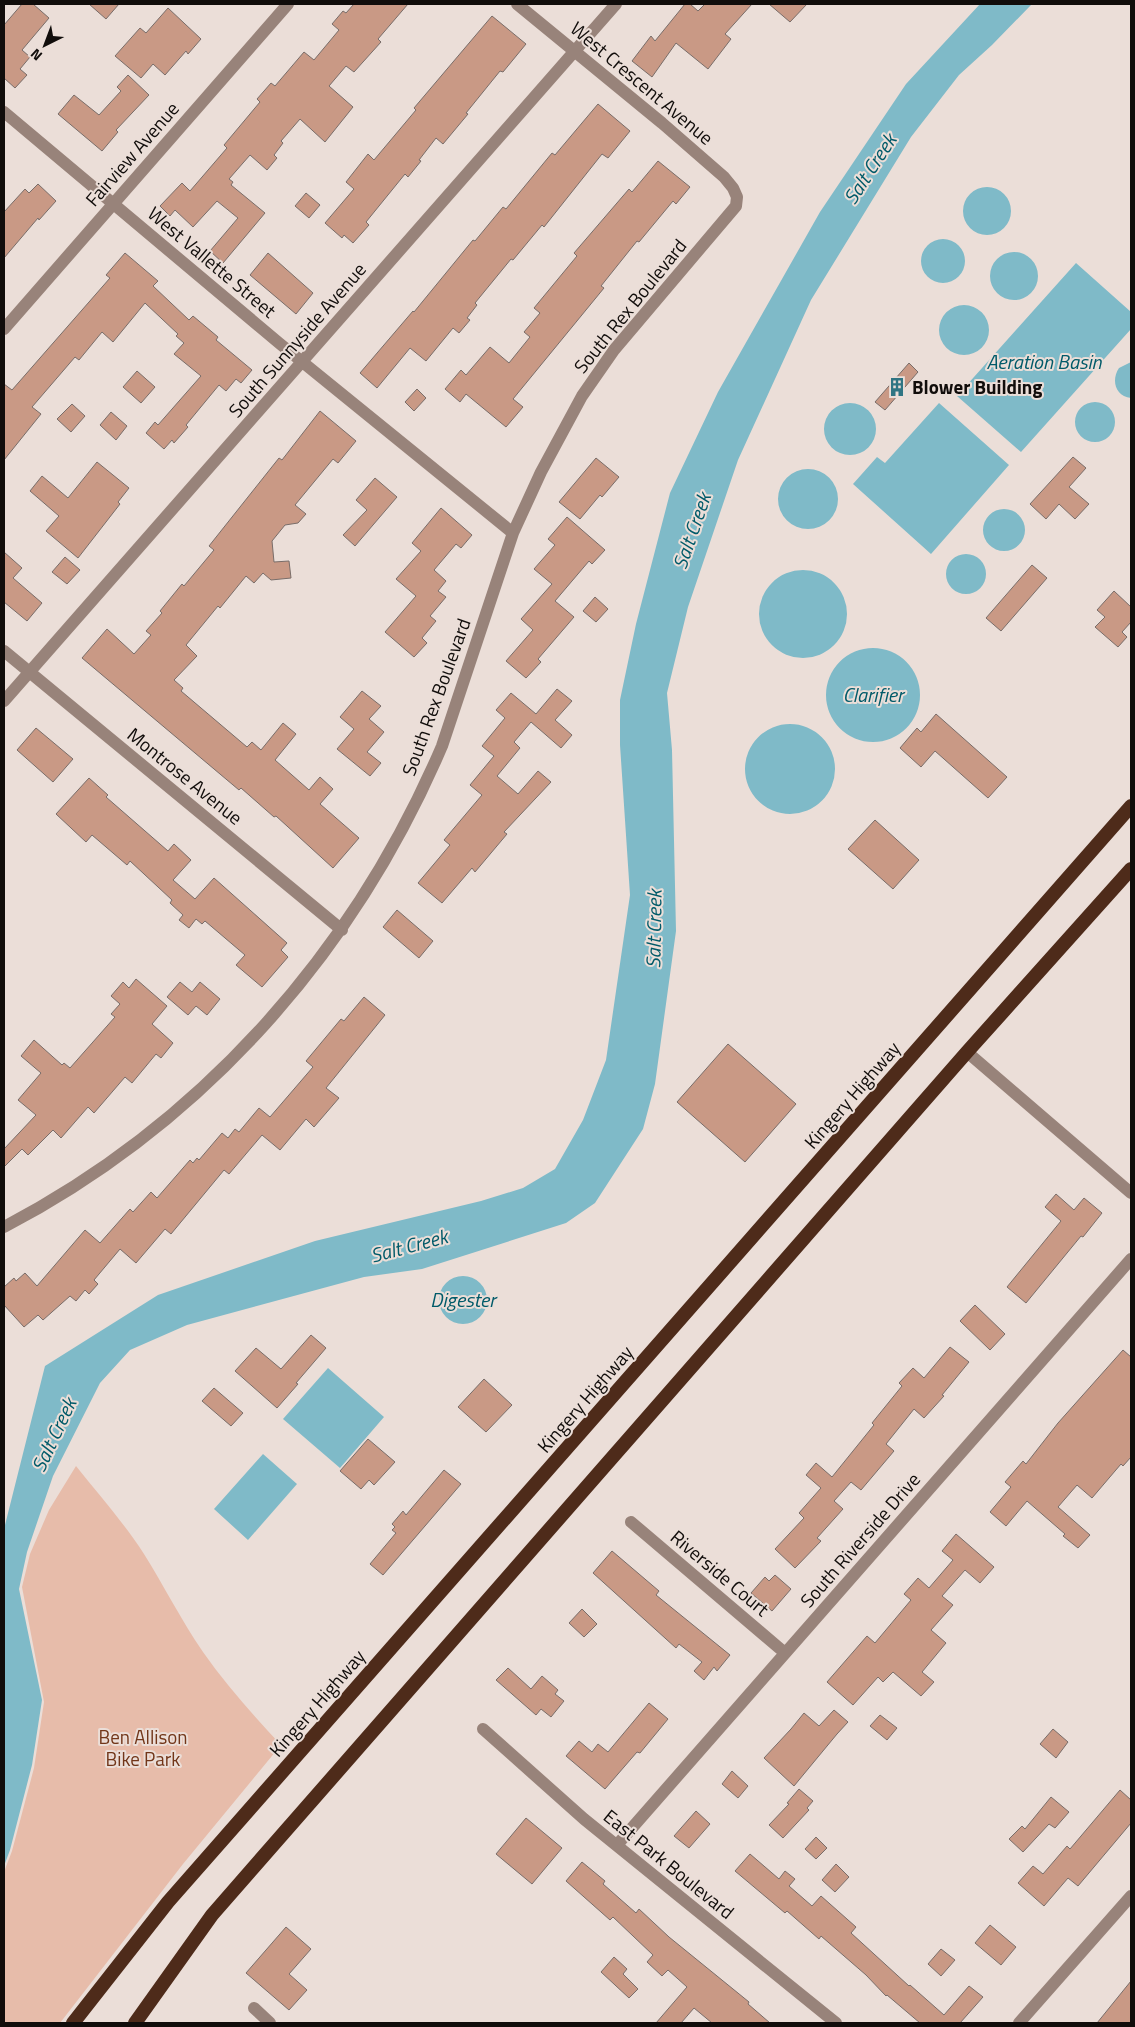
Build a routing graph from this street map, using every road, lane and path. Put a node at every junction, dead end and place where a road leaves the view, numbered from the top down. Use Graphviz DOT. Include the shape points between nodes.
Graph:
graph roads {
  1 [pos="288,4"];
  2 [pos="517,4"];
  3 [pos="616,4"];
  4 [pos="574,51"];
  5 [pos="4,112"];
  6 [pos="737,197"];
  7 [pos="113,204"];
  8 [pos="4,329"];
  9 [pos="304,362"];
  10 [pos="514,533"];
  11 [pos="4,651"];
  12 [pos="30,672"];
  13 [pos="4,701"];
  14 [pos="1131,806"];
  15 [pos="1131,869"];
  16 [pos="342,930"];
  17 [pos="967,1052"];
  18 [pos="1131,1192"];
  19 [pos="4,1228"];
  20 [pos="1131,1259"];
  21 [pos="631,1522"];
  22 [pos="785,1653"];
  23 [pos="483,1729"];
  24 [pos="616,1845"];
  25 [pos="1131,1896"];
  26 [pos="254,2008"];
  27 [pos="73,2023"];
  28 [pos="134,2023"];
  29 [pos="270,2023"];
  30 [pos="836,2023"];
  31 [pos="1019,2023"];
  1 -- 7 [label="street, Fairview Avenue"];
  2 -- 4 [label="street, West Crescent Avenue"];
  3 -- 4 [label="street, South Sunnyside Avenue"];
  4 -- 6 [label="street, West Crescent Avenue" via="724,177"];
  4 -- 9 [label="street, South Sunnyside Avenue"];
  5 -- 7 [label="street, West Vallette Street"];
  6 -- 10 [label="street, South Rex Boulevard" via="730,215 597,372 541,472"];
  7 -- 8 [label="street, Fairview Avenue"];
  7 -- 9 [label="street, West Vallette Street"];
  9 -- 10 [label="street, West Vallette Street"];
  9 -- 12 [label="street, South Sunnyside Avenue"];
  10 -- 16 [label="street, South Rex Boulevard" via="435,764 401,832"];
  11 -- 12 [label="street, Montrose Avenue"];
  12 -- 13 [label="street, South Sunnyside Avenue"];
  12 -- 16 [label="street, Montrose Avenue"];
  14 -- 27 [label="highway, Kingery Highway" via="168,1902"];
  15 -- 17 [label="highway"];
  16 -- 19 [label="street, South Rex Boulevard" via="258,1033 193,1096 94,1174"];
  17 -- 18 [label="street"];
  17 -- 28 [label="highway" via="212,1915"];
  20 -- 22 [label="street, South Riverside Drive"];
  21 -- 22 [label="street, Riverside Court"];
  22 -- 24 [label="street, South Riverside Drive"];
  23 -- 24 [label="street, East Park Boulevard"];
  24 -- 30 [label="street, East Park Boulevard"];
  25 -- 31 [label="street"];
  26 -- 29 [label="street"];
}
